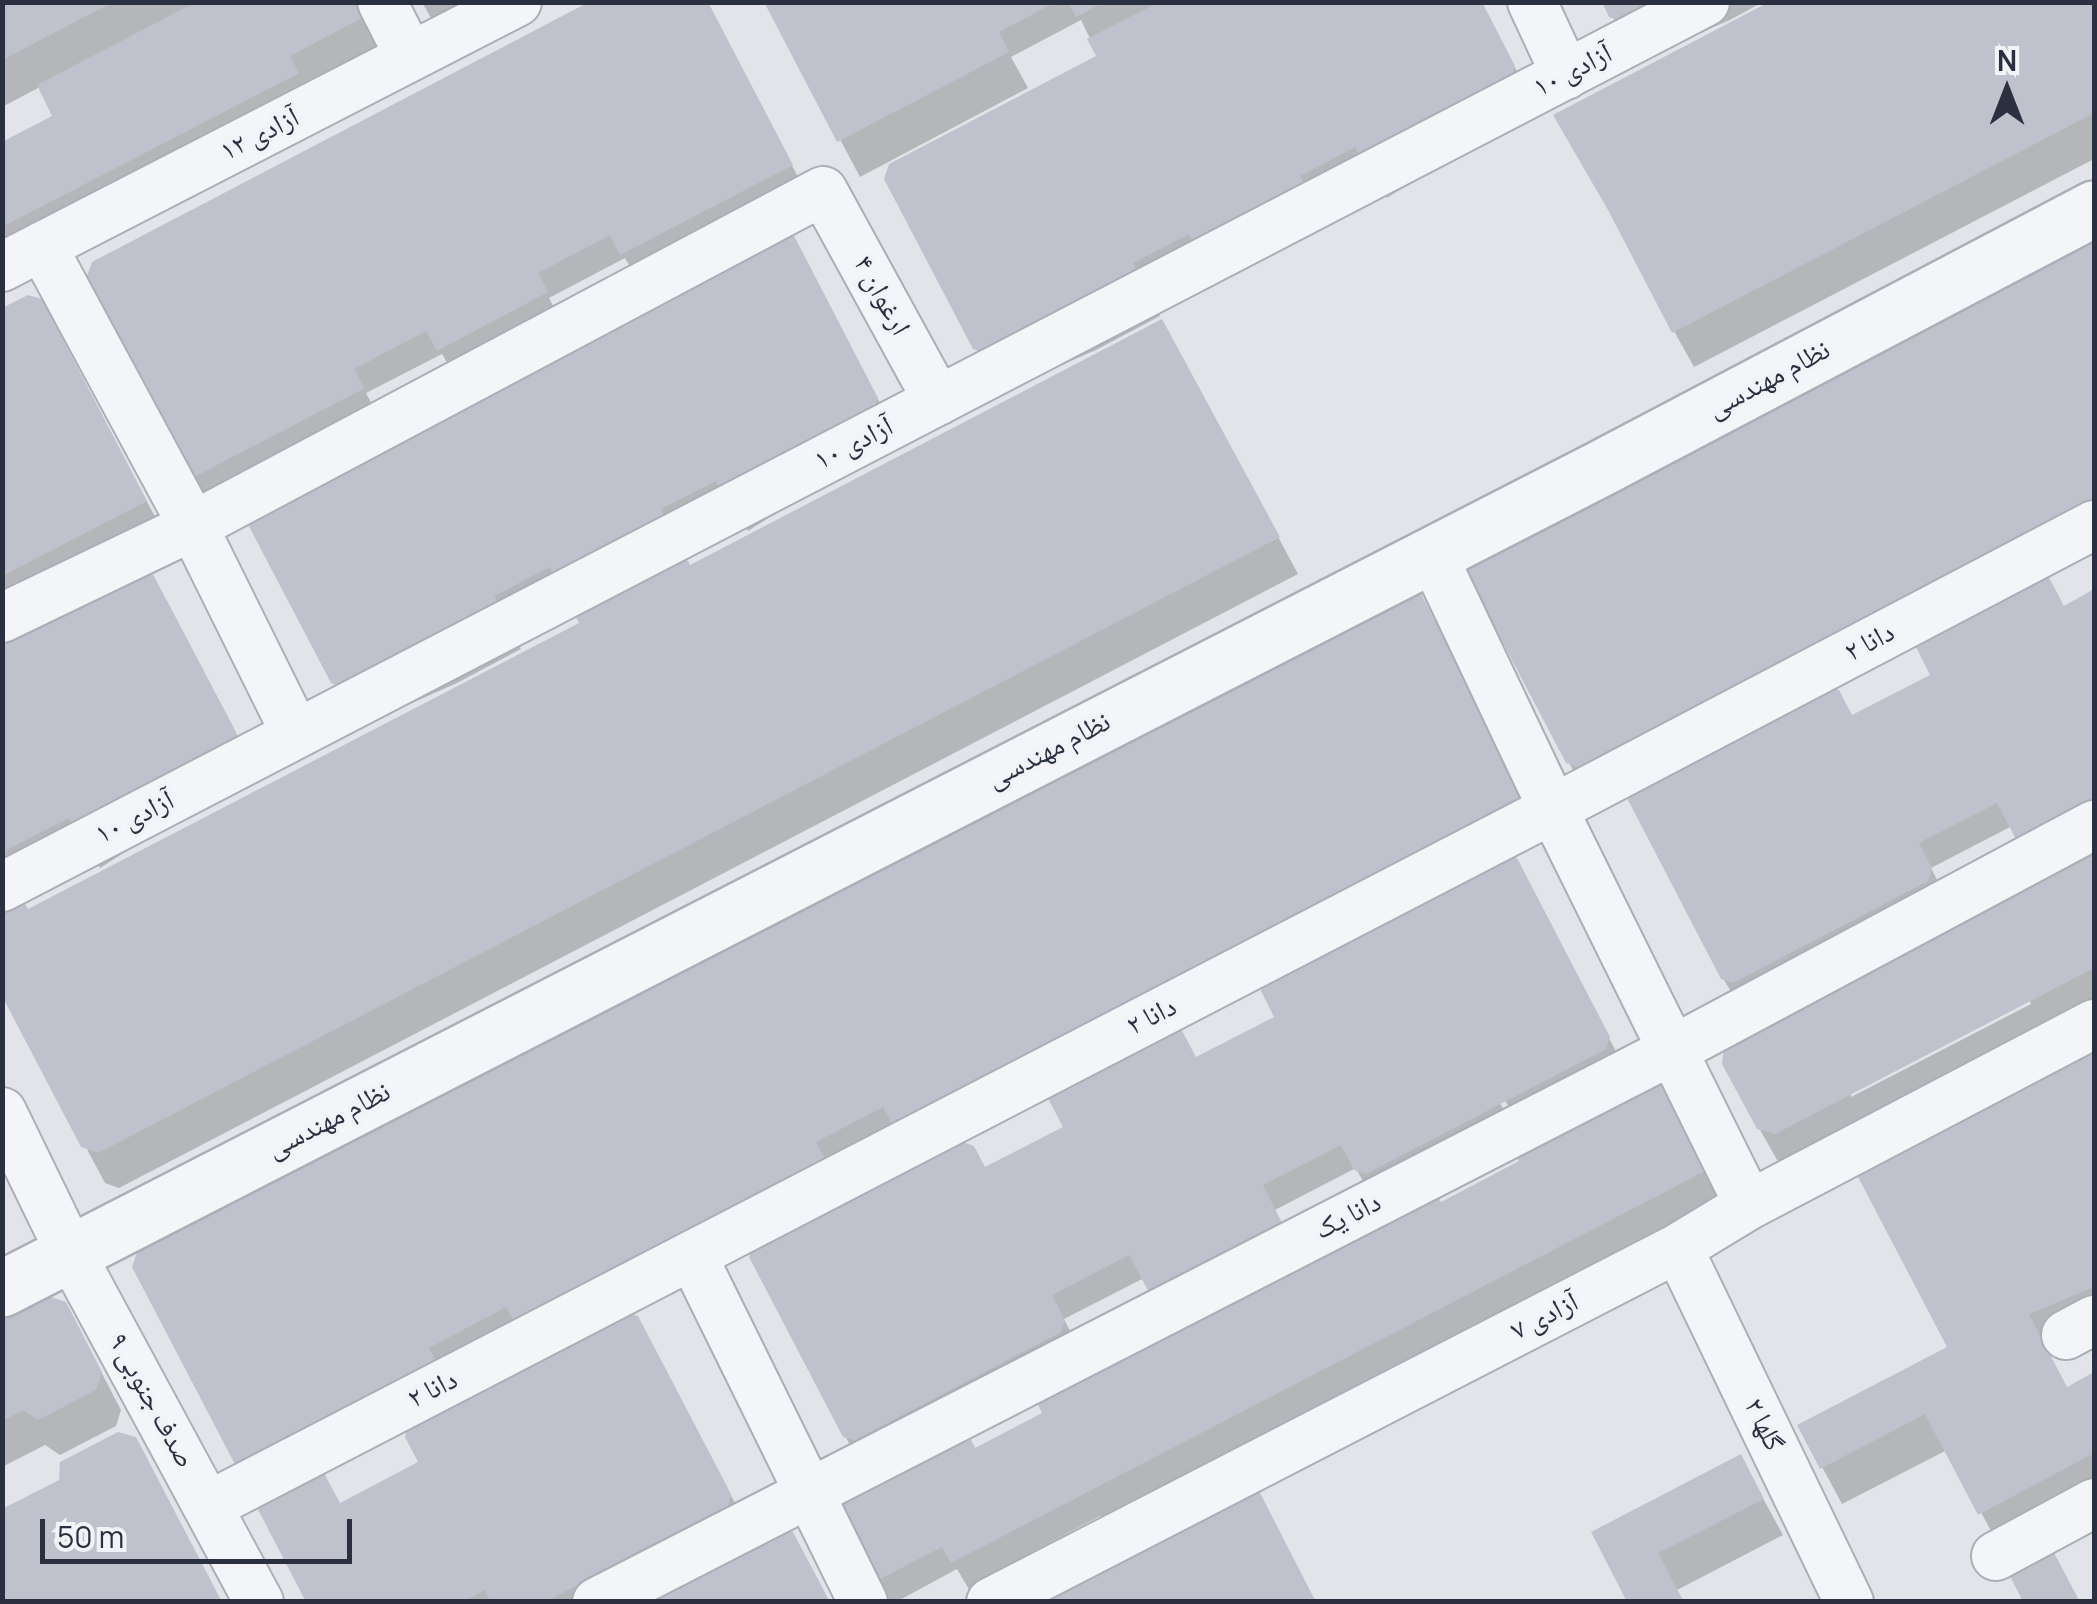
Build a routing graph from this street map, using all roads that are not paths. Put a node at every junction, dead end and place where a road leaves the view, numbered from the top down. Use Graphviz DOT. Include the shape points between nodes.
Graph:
graph roads {
  1 [pos="382,2"];
  2 [pos="517,2"];
  3 [pos="1532,2"];
  4 [pos="1705,2"];
  5 [pos="410,57"];
  6 [pos="1566,75"];
  7 [pos="2094,210"];
  8 [pos="22,257"];
  9 [pos="938,401"];
  10 [pos="2094,525"];
  11 [pos="192,526"];
  12 [pos="1432,554"];
  13 [pos="2,618"];
  14 [pos="296,734"];
  15 [pos="1553,809"];
  16 [pos="2094,825"];
  17 [pos="2,886"];
  18 [pos="2094,1024"];
  19 [pos="1673,1050"];
  20 [pos="2,1112"];
  21 [pos="1749,1205"];
  22 [pos="1678,1248"];
  23 [pos="70,1254"];
  24 [pos="692,1255"];
  25 [pos="2,1289"];
  26 [pos="811,1493"];
  27 [pos="2094,1503"];
  28 [pos="208,1506"];
  29 [pos="1996,1556"];
  30 [pos="258,1602"];
  31 [pos="597,1602"];
  32 [pos="863,1602"];
  33 [pos="991,1602"];
  34 [pos="1849,1602"];
  1 -- 5 [label="street"];
  2 -- 5 [label="street, آزادی ۱۲"];
  3 -- 6 [label="street"];
  4 -- 6 [label="street, آزادی ۱۰"];
  5 -- 8 [label="street, آزادی ۱۲"];
  6 -- 9 [label="street, آزادی ۱۰"];
  7 -- 12 [label="street, نظام مهندسی"];
  8 -- 11 [label="street"];
  9 -- 11 [label="street, ارغوان ۴" via="823,192"];
  9 -- 14 [label="street, آزادی ۱۰"];
  10 -- 15 [label="street, دانا ۲"];
  11 -- 13 [label="street"];
  11 -- 14 [label="street"];
  12 -- 15 [label="street"];
  12 -- 23 [label="street, نظام مهندسی"];
  14 -- 17 [label="street, آزادی ۱۰"];
  15 -- 19 [label="street"];
  15 -- 24 [label="street, دانا ۲"];
  16 -- 19 [label="street, دانا یک"];
  18 -- 21 [label="street, آزادی ۷"];
  19 -- 21 [label="street"];
  19 -- 26 [label="street, دانا یک"];
  20 -- 23 [label="street, صدف جنوبی ۹"];
  21 -- 22 [label="street, آزادی ۷"];
  22 -- 33 [label="street, آزادی ۷"];
  22 -- 34 [label="street, گلها ۲"];
  23 -- 25 [label="street, نظام مهندسی"];
  23 -- 28 [label="street, صدف جنوبی ۹"];
  24 -- 26 [label="street"];
  24 -- 28 [label="street, دانا ۲"];
  26 -- 31 [label="street, دانا یک"];
  26 -- 32 [label="street"];
  27 -- 29 [label="street"];
  28 -- 30 [label="street, صدف جنوبی ۹"];
}
